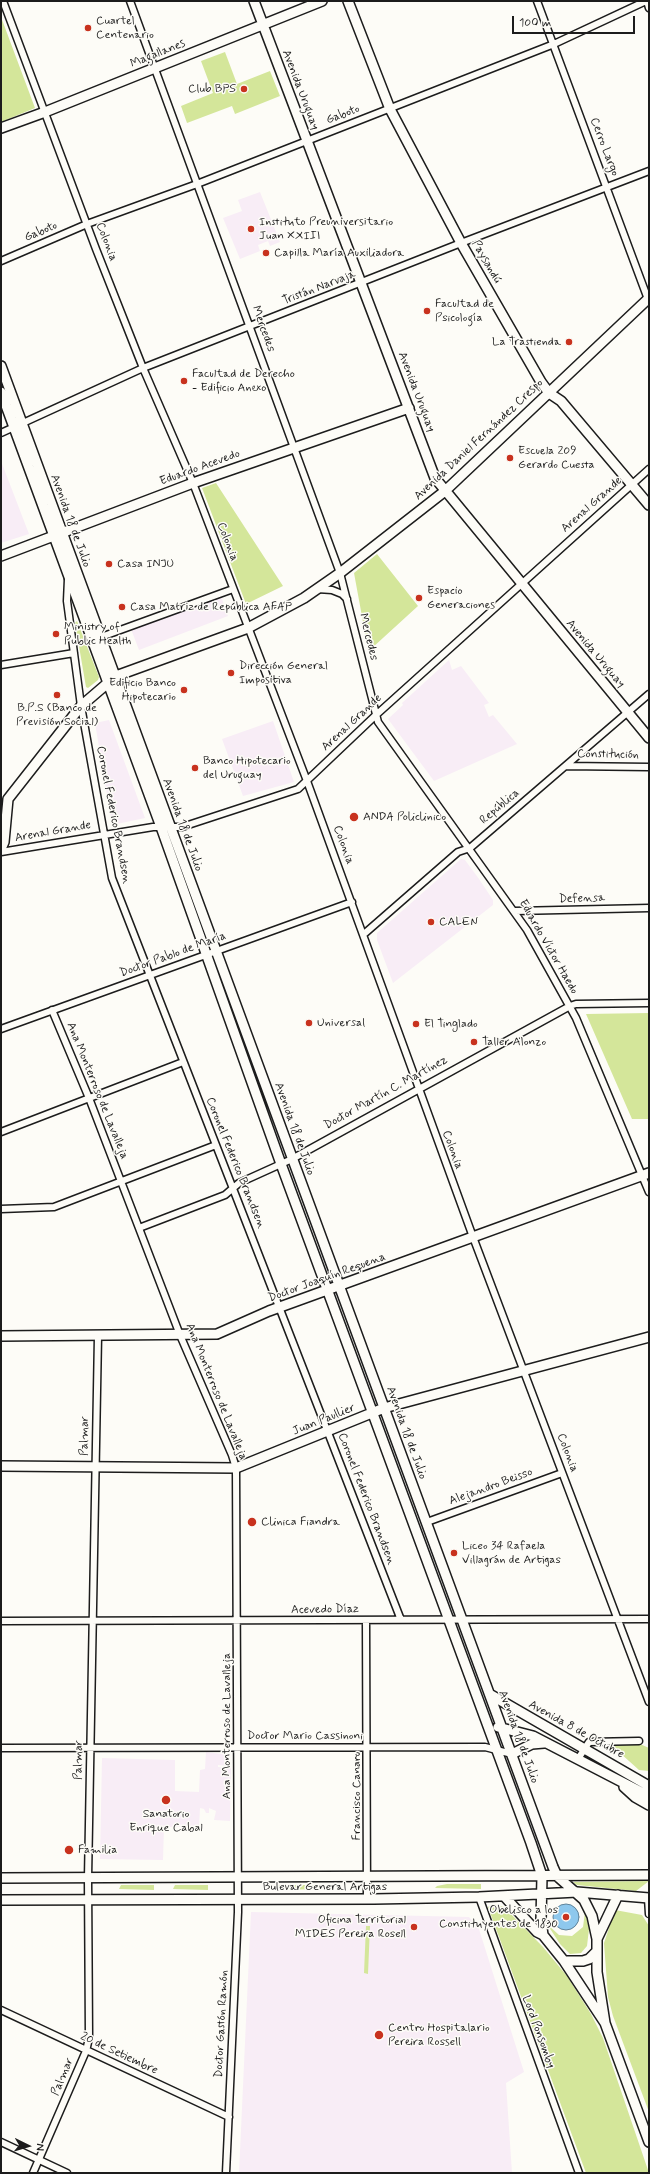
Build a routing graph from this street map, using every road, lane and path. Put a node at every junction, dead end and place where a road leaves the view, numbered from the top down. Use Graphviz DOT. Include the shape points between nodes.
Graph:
graph roads {
  1 [pos="3,1"];
  2 [pos="130,1"];
  3 [pos="254,1"];
  4 [pos="322,1"];
  5 [pos="348,1"];
  6 [pos="537,1"];
  7 [pos="646,1"];
  8 [pos="649,8"];
  9 [pos="263,24"];
  10 [pos="554,44"];
  11 [pos="155,68"];
  12 [pos="390,109"];
  13 [pos="45,112"];
  14 [pos="1,128"];
  15 [pos="307,140"];
  16 [pos="649,171"];
  17 [pos="197,184"];
  18 [pos="608,187"];
  19 [pos="87,224"];
  20 [pos="461,243"];
  21 [pos="1,261"];
  22 [pos="362,283"];
  23 [pos="648,300"];
  24 [pos="250,327"];
  25 [pos="1,366"];
  26 [pos="143,368"];
  27 [pos="1,392"];
  28 [pos="549,393"];
  29 [pos="409,408"];
  30 [pos="18,425"];
  31 [pos="1,434"];
  32 [pos="295,447"];
  33 [pos="649,469"];
  34 [pos="193,483"];
  35 [pos="632,484"];
  36 [pos="445,491"];
  37 [pos="649,505"];
  38 [pos="58,534"];
  39 [pos="1,556"];
  40 [pos="340,573"];
  41 [pos="69,577"];
  42 [pos="521,584"];
  43 [pos="233,589"];
  44 [pos="316,590"];
  45 [pos="347,599"];
  46 [pos="248,628"];
  47 [pos="100,637"];
  48 [pos="74,653"];
  49 [pos="1,665"];
  50 [pos="116,676"];
  51 [pos="108,683"];
  52 [pos="649,694"];
  53 [pos="81,706"];
  54 [pos="628,712"];
  55 [pos="376,715"];
  56 [pos="649,738"];
  57 [pos="566,766"];
  58 [pos="649,767"];
  59 [pos="307,781"];
  60 [pos="8,799"];
  61 [pos="1,806"];
  62 [pos="165,827"];
  63 [pos="104,834"];
  64 [pos="470,848"];
  65 [pos="1,849"];
  66 [pos="1,852"];
  67 [pos="352,902"];
  68 [pos="649,908"];
  69 [pos="515,911"];
  70 [pos="364,934"];
  71 [pos="216,950"];
  72 [pos="205,954"];
  73 [pos="149,976"];
  74 [pos="649,1003"];
  75 [pos="570,1006"];
  76 [pos="52,1010"];
  77 [pos="1,1029"];
  78 [pos="183,1062"];
  79 [pos="418,1088"];
  80 [pos="89,1098"];
  81 [pos="1,1132"];
  82 [pos="216,1146"];
  83 [pos="292,1158"];
  84 [pos="281,1164"];
  85 [pos="646,1174"];
  86 [pos="122,1182"];
  87 [pos="233,1188"];
  88 [pos="649,1192"];
  89 [pos="1,1208"];
  90 [pos="139,1228"];
  91 [pos="473,1237"];
  92 [pos="340,1285"];
  93 [pos="328,1290"];
  94 [pos="279,1308"];
  95 [pos="180,1335"];
  96 [pos="1,1336"];
  97 [pos="98,1336"];
  98 [pos="649,1337"];
  99 [pos="523,1370"];
  100 [pos="384,1408"];
  101 [pos="374,1412"];
  102 [pos="328,1432"];
  103 [pos="1,1466"];
  104 [pos="96,1466"];
  105 [pos="236,1468"];
  106 [pos="562,1473"];
  107 [pos="427,1522"];
  108 [pos="616,1618"];
  109 [pos="649,1619"];
  110 [pos="366,1620"];
  111 [pos="401,1620"];
  112 [pos="450,1620"];
  113 [pos="462,1620"];
  114 [pos="1,1621"];
  115 [pos="93,1621"];
  116 [pos="238,1622"];
  117 [pos="491,1695"];
  118 [pos="649,1702"];
  119 [pos="489,1725"];
  120 [pos="502,1728"];
  121 [pos="639,1741"];
  122 [pos="546,1743"];
  123 [pos="238,1747"];
  124 [pos="368,1747"];
  125 [pos="1,1748"];
  126 [pos="90,1748"];
  127 [pos="584,1749"];
  128 [pos="498,1750"];
  129 [pos="512,1754"];
  130 [pos="578,1759"];
  131 [pos="619,1782"];
  132 [pos="649,1786"];
  133 [pos="649,1796"];
  134 [pos="649,1805"];
  135 [pos="649,1875"];
  136 [pos="238,1876"];
  137 [pos="542,1876"];
  138 [pos="557,1876"];
  139 [pos="368,1877"];
  140 [pos="1,1878"];
  141 [pos="88,1878"];
  142 [pos="576,1892"];
  143 [pos="542,1893"];
  144 [pos="618,1895"];
  145 [pos="649,1895"];
  146 [pos="504,1896"];
  147 [pos="479,1898"];
  148 [pos="238,1899"];
  149 [pos="368,1899"];
  150 [pos="1,1900"];
  151 [pos="88,1900"];
  152 [pos="649,1914"];
  153 [pos="543,1935"];
  154 [pos="597,1939"];
  155 [pos="596,1952"];
  156 [pos="564,1961"];
  157 [pos="1,2010"];
  158 [pos="605,2023"];
  159 [pos="86,2051"];
  160 [pos="229,2117"];
  161 [pos="1,2142"];
  162 [pos="649,2142"];
  163 [pos="40,2160"];
  164 [pos="33,2173"];
  165 [pos="67,2173"];
  166 [pos="226,2173"];
  167 [pos="579,2173"];
  1 -- 13 [label="street, Colonia"];
  2 -- 11 [label="street, Mercedes"];
  3 -- 9 [label="main road, Avenida Uruguay"];
  4 -- 9 [label="main road, Magallanes"];
  5 -- 12 [label="main road, Paysandú"];
  6 -- 10 [label="street, Cerro Largo"];
  7 -- 8 [label="street"];
  7 -- 10 [label="street, Gaboto"];
  9 -- 11 [label="main road, Magallanes"];
  9 -- 15 [label="main road, Avenida Uruguay"];
  10 -- 12 [label="street, Gaboto"];
  10 -- 18 [label="street, Cerro Largo"];
  11 -- 13 [label="main road, Magallanes"];
  11 -- 17 [label="street, Mercedes"];
  12 -- 15 [label="street, Gaboto"];
  12 -- 20 [label="main road, Paysandú"];
  13 -- 14 [label="main road, Magallanes"];
  13 -- 19 [label="street, Colonia"];
  15 -- 17 [label="street, Gaboto"];
  15 -- 22 [label="main road, Avenida Uruguay"];
  16 -- 18 [label="street, Tristán Narvaja"];
  17 -- 19 [label="street, Gaboto"];
  17 -- 24 [label="street, Mercedes"];
  18 -- 20 [label="street, Tristán Narvaja"];
  18 -- 23 [label="street, Cerro Largo"];
  19 -- 21 [label="street, Gaboto"];
  19 -- 26 [label="street, Colonia"];
  20 -- 22 [label="street, Tristán Narvaja"];
  20 -- 28 [label="main road, Paysandú"];
  22 -- 24 [label="street, Tristán Narvaja"];
  22 -- 29 [label="main road, Avenida Uruguay"];
  23 -- 28 [label="main road, Avenida Daniel Fernández Crespo"];
  24 -- 26 [label="street, Tristán Narvaja"];
  24 -- 32 [label="street, Mercedes"];
  25 -- 30 [label="main road, Avenida 18 de Julio"];
  26 -- 30 [label="street, Tristán Narvaja"];
  26 -- 34 [label="street, Colonia"];
  27 -- 30 [label="main road, Avenida 18 de Julio"];
  28 -- 35 [label="main road, Paysandú" via="561,401"];
  28 -- 36 [label="main road, Avenida Daniel Fernández Crespo"];
  29 -- 32 [label="main road, Eduardo Acevedo"];
  29 -- 36 [label="main road, Avenida Uruguay" via="435,478"];
  30 -- 31 [label="street, Tristán Narvaja"];
  30 -- 38 [label="main road, Avenida 18 de Julio"];
  32 -- 34 [label="main road, Eduardo Acevedo"];
  32 -- 40 [label="street, Mercedes"];
  33 -- 35 [label="street, Arenal Grande"];
  34 -- 38 [label="main road, Eduardo Acevedo"];
  34 -- 43 [label="street, Colonia"];
  35 -- 37 [label="main road, Paysandú"];
  35 -- 42 [label="street, Arenal Grande"];
  36 -- 40 [label="main road, Avenida Daniel Fernández Crespo"];
  36 -- 42 [label="main road, Avenida Uruguay"];
  38 -- 39 [label="main road, Eduardo Acevedo"];
  38 -- 41 [label="main road, Avenida 18 de Julio"];
  38 -- 47 [label="main road, Avenida 18 de Julio"];
  40 -- 44 [label="main road, Avenida Daniel Fernández Crespo"];
  40 -- 45 [label="street, Mercedes"];
  41 -- 48 [label="street, Avenida 18 de Julio" via="67,601"];
  41 -- 51 [label="main road, Avenida 18 de Julio"];
  42 -- 54 [label="main road, Avenida Uruguay"];
  42 -- 55 [label="street, Arenal Grande"];
  43 -- 46 [label="street, Colonia"];
  43 -- 47 [label="street"];
  44 -- 45 [label="street" via="332,590"];
  44 -- 46 [label="main road, Avenida Daniel Fernández Crespo"];
  45 -- 55 [label="street, Mercedes"];
  46 -- 50 [label="main road, Avenida Daniel Fernández Crespo"];
  46 -- 59 [label="street, Colonia"];
  47 -- 50 [label="main road, Avenida 18 de Julio"];
  48 -- 49 [label="street"];
  48 -- 53 [label="street, Avenida 18 de Julio"];
  50 -- 51 [label="main road"];
  50 -- 62 [label="main road, Avenida 18 de Julio"];
  51 -- 53 [label="main road"];
  51 -- 62 [label="main road, Avenida 18 de Julio"];
  52 -- 54 [label="street, República"];
  53 -- 60 [label="main road"];
  53 -- 63 [label="street, Coronel Federico Brandsen"];
  54 -- 56 [label="main road, Avenida Uruguay"];
  54 -- 57 [label="street, República"];
  55 -- 59 [label="street, Arenal Grande"];
  55 -- 64 [label="street, Eduardo Víctor Haedo" via="378,722"];
  57 -- 58 [label="street, Constitución"];
  57 -- 64 [label="street, República"];
  59 -- 62 [label="street, Arenal Grande" via="295,791 182,827"];
  59 -- 67 [label="street, Colonia"];
  60 -- 61 [label="main road"];
  60 -- 65 [label="main road" via="4,842"];
  62 -- 63 [label="street, Arenal Grande"];
  62 -- 71 [label="main road, Avenida 18 de Julio"];
  62 -- 72 [label="main road, Avenida 18 de Julio"];
  63 -- 66 [label="street, Arenal Grande"];
  63 -- 73 [label="street, Coronel Federico Brandsen" via="112,878"];
  64 -- 69 [label="street, Eduardo Víctor Haedo"];
  64 -- 70 [label="street, República" via="458,852"];
  67 -- 70 [label="street, Colonia"];
  67 -- 71 [label="street, Doctor Pablo de María"];
  68 -- 69 [label="street, Defensa"];
  69 -- 75 [label="street, Eduardo Víctor Haedo"];
  70 -- 79 [label="street, Colonia"];
  71 -- 72 [label="street, Doctor Pablo de María"];
  71 -- 83 [label="main road, Avenida 18 de Julio"];
  72 -- 73 [label="street, Doctor Pablo de María"];
  72 -- 84 [label="main road, Avenida 18 de Julio"];
  73 -- 76 [label="street, Doctor Pablo de María"];
  73 -- 78 [label="street, Coronel Federico Brandsen"];
  74 -- 75 [label="street, Doctor Martín C. Martínez"];
  75 -- 79 [label="street, Doctor Martín C. Martínez"];
  75 -- 85 [label="street, Eduardo Víctor Haedo"];
  76 -- 77 [label="street, Doctor Pablo de María"];
  76 -- 80 [label="street, Ana Monterroso de Lavalleja"];
  78 -- 80 [label="street"];
  78 -- 82 [label="street, Coronel Federico Brandsen"];
  79 -- 83 [label="street, Doctor Martín C. Martínez"];
  79 -- 91 [label="street, Colonia"];
  80 -- 81 [label="street"];
  80 -- 86 [label="street, Ana Monterroso de Lavalleja"];
  82 -- 86 [label="street"];
  82 -- 87 [label="street, Coronel Federico Brandsen"];
  83 -- 84 [label="street, Doctor Martín C. Martínez"];
  83 -- 92 [label="main road, Avenida 18 de Julio"];
  84 -- 87 [label="street, Doctor Martín C. Martínez"];
  84 -- 93 [label="main road, Avenida 18 de Julio"];
  85 -- 88 [label="street, Eduardo Víctor Haedo"];
  85 -- 91 [label="main road, Doctor Joaquín Requena"];
  86 -- 89 [label="street" via="54,1207"];
  86 -- 90 [label="street, Ana Monterroso de Lavalleja"];
  87 -- 90 [label="street, Doctor Martín C. Martínez" via="225,1195"];
  87 -- 94 [label="street, Coronel Federico Brandsen"];
  90 -- 95 [label="street, Ana Monterroso de Lavalleja"];
  91 -- 92 [label="main road, Doctor Joaquín Requena"];
  91 -- 99 [label="street, Colonia"];
  92 -- 93 [label="main road, Doctor Joaquín Requena"];
  92 -- 100 [label="main road, Avenida 18 de Julio"];
  93 -- 94 [label="main road, Doctor Joaquín Requena"];
  93 -- 101 [label="main road, Avenida 18 de Julio"];
  94 -- 95 [label="main road, Doctor Joaquín Requena" via="217,1334"];
  94 -- 102 [label="street, Coronel Federico Brandsen"];
  95 -- 97 [label="main road, Doctor Joaquín Requena"];
  95 -- 105 [label="street, Ana Monterroso de Lavalleja"];
  96 -- 97 [label="main road, Doctor Joaquín Requena"];
  97 -- 104 [label="street, Palmar"];
  98 -- 99 [label="main road, Juan Paullier"];
  99 -- 100 [label="main road, Juan Paullier"];
  99 -- 106 [label="street, Colonia"];
  100 -- 101 [label="main road, Juan Paullier"];
  100 -- 107 [label="main road, Avenida 18 de Julio"];
  101 -- 102 [label="main road, Juan Paullier"];
  101 -- 112 [label="main road, Avenida 18 de Julio"];
  102 -- 105 [label="main road, Juan Paullier"];
  102 -- 111 [label="street, Coronel Federico Brandsen"];
  103 -- 104 [label="main road, Juan Paullier"];
  104 -- 105 [label="main road, Juan Paullier"];
  104 -- 115 [label="street, Palmar"];
  105 -- 116 [label="street, Ana Monterroso de Lavalleja"];
  106 -- 107 [label="street, Alejandro Beisso"];
  106 -- 108 [label="street, Colonia"];
  107 -- 113 [label="main road, Avenida 18 de Julio"];
  108 -- 109 [label="street, Acevedo Díaz"];
  108 -- 113 [label="street, Acevedo Díaz"];
  108 -- 118 [label="street, Colonia"];
  110 -- 111 [label="street, Acevedo Díaz"];
  110 -- 116 [label="street, Acevedo Díaz"];
  110 -- 124 [label="street, Francisco Canaro"];
  111 -- 112 [label="street, Acevedo Díaz"];
  112 -- 113 [label="street, Acevedo Díaz"];
  112 -- 119 [label="main road, Avenida 18 de Julio"];
  113 -- 117 [label="main road, Avenida 18 de Julio"];
  114 -- 115 [label="street, Acevedo Díaz"];
  115 -- 116 [label="street, Acevedo Díaz"];
  115 -- 126 [label="street, Palmar"];
  116 -- 123 [label="street, Ana Monterroso de Lavalleja"];
  117 -- 120 [label="main road, Avenida 18 de Julio"];
  117 -- 127 [label="main road, Avenida 8 de Octubre"];
  119 -- 120 [label="main road, Avenida 8 de Octubre"];
  119 -- 128 [label="main road, Avenida 18 de Julio"];
  120 -- 122 [label="main road, Avenida 8 de Octubre" via="532,1736"];
  120 -- 129 [label="main road, Avenida 18 de Julio"];
  121 -- 127 [label="street" via="594,1741 589,1742"];
  122 -- 129 [label="main road" via="532,1744"];
  122 -- 130 [label="main road, Avenida 8 de Octubre"];
  123 -- 124 [label="street, Doctor Mario Cassinoni"];
  123 -- 126 [label="street, Doctor Mario Cassinoni"];
  123 -- 136 [label="street, Ana Monterroso de Lavalleja"];
  124 -- 128 [label="street, Doctor Mario Cassinoni" via="485,1747"];
  124 -- 139 [label="street, Francisco Canaro"];
  125 -- 126 [label="street, Doctor Mario Cassinoni"];
  126 -- 141 [label="street, Palmar"];
  127 -- 130 [label="street"];
  127 -- 132 [label="main road, Avenida 8 de Octubre"];
  128 -- 129 [label="street, Doctor Mario Cassinoni"];
  128 -- 137 [label="main road, Avenida 18 de Julio"];
  129 -- 138 [label="main road, Avenida 18 de Julio"];
  130 -- 131 [label="main road, Avenida 8 de Octubre"];
  131 -- 133 [label="main road, Avenida 8 de Octubre"];
  131 -- 134 [label="main road" via="635,1797"];
  135 -- 138 [label="main road, Bulevar General Artigas"];
  136 -- 139 [label="main road, Bulevar General Artigas"];
  136 -- 141 [label="main road, Bulevar General Artigas"];
  136 -- 148 [label="street, Doctor Gastón Ramón"];
  137 -- 138 [label="main road, Bulevar General Artigas"];
  137 -- 139 [label="main road, Bulevar General Artigas"];
  137 -- 143 [label="main road, Avenida 18 de Julio"];
  138 -- 142 [label="main road, Avenida 18 de Julio"];
  139 -- 149 [label="street, Francisco Canaro"];
  140 -- 141 [label="main road, Bulevar General Artigas"];
  141 -- 151 [label="street, Palmar"];
  142 -- 143 [label="main road, Bulevar General Artigas"];
  142 -- 144 [label="main road, Bulevar General Artigas"];
  142 -- 154 [label="main road" via="590,1909"];
  143 -- 146 [label="main road, Bulevar General Artigas"];
  143 -- 153 [label="main road"];
  144 -- 145 [label="main road, Bulevar General Artigas"];
  144 -- 154 [label="main road"];
  145 -- 152 [label="street"];
  146 -- 147 [label="main road, Bulevar General Artigas"];
  146 -- 153 [label="main road" via="537,1932"];
  147 -- 149 [label="main road, Bulevar General Artigas"];
  147 -- 167 [label="street, Lord Ponsomby"];
  148 -- 149 [label="main road, Bulevar General Artigas"];
  148 -- 151 [label="main road, Bulevar General Artigas"];
  148 -- 160 [label="street, Doctor Gastón Ramón"];
  150 -- 151 [label="main road, Bulevar General Artigas"];
  151 -- 159 [label="street, Palmar" via="89,2038"];
  153 -- 156 [label="main road"];
  154 -- 155 [label="main road"];
  155 -- 156 [label="main road" via="583,1961"];
  155 -- 158 [label="main road"];
  156 -- 158 [label="main road"];
  157 -- 159 [label="street, 20 de Setiembre"];
  158 -- 162 [label="main road"];
  159 -- 160 [label="street, 20 de Setiembre"];
  159 -- 163 [label="street, Palmar"];
  160 -- 166 [label="street, Doctor Gastón Ramón"];
  161 -- 163 [label="street"];
  163 -- 164 [label="street, Palmar"];
  163 -- 165 [label="street"];
}
